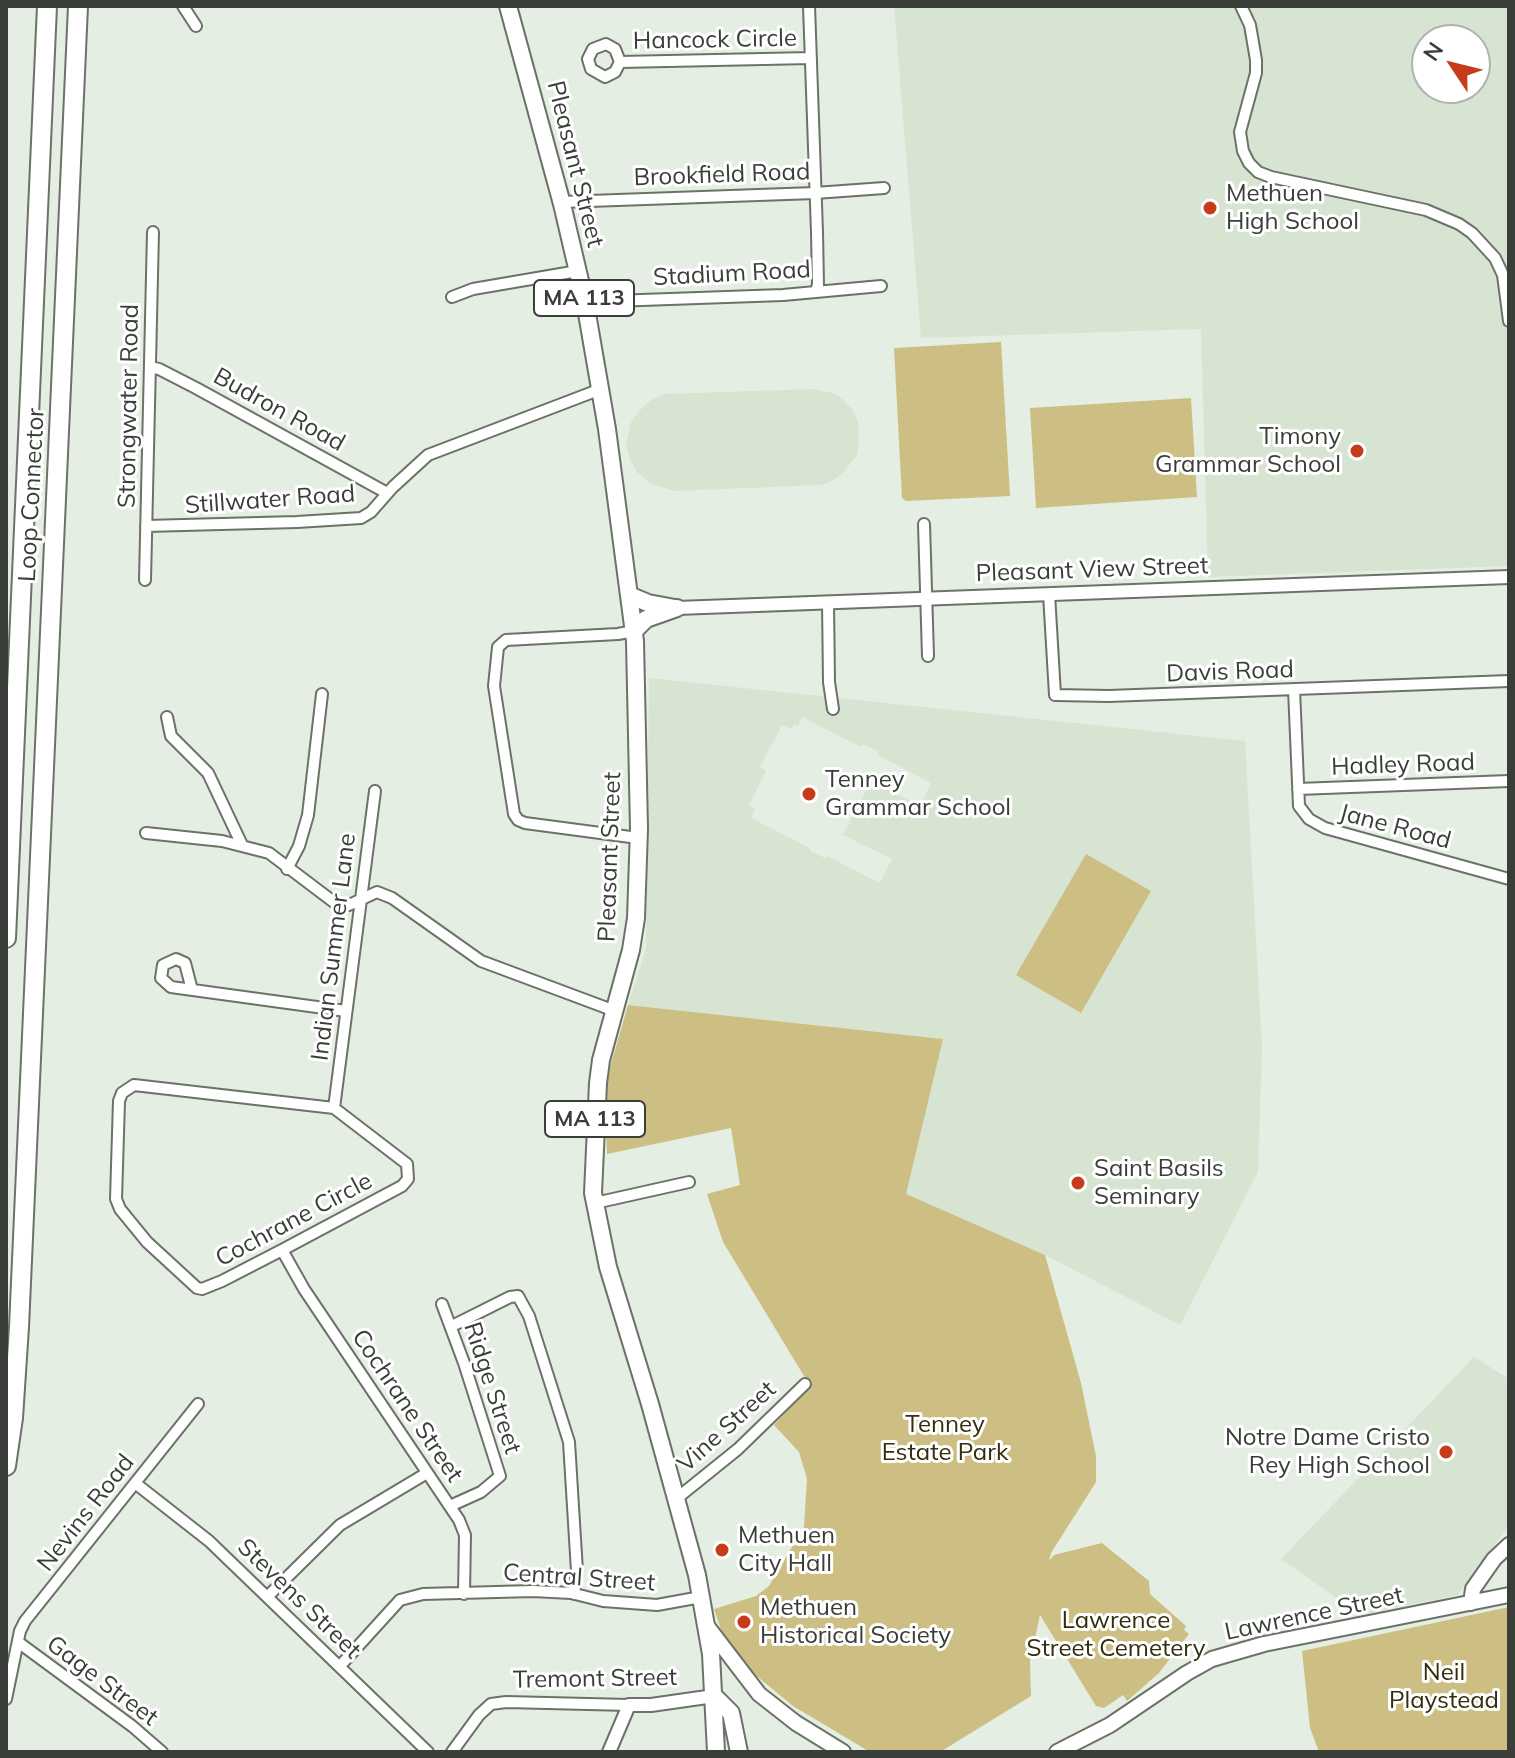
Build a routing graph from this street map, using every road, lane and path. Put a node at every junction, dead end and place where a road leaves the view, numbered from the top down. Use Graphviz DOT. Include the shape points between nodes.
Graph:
graph roads {
  1 [pos="47,6"];
  2 [pos="78,6"];
  3 [pos="183,6"];
  4 [pos="508,6"];
  5 [pos="809,6"];
  6 [pos="1241,6"];
  7 [pos="196,26"];
  8 [pos="811,58"];
  9 [pos="620,62"];
  10 [pos="884,188"];
  11 [pos="815,193"];
  12 [pos="561,202"];
  13 [pos="153,232"];
  14 [pos="578,271"];
  15 [pos="881,286"];
  16 [pos="816,290"];
  17 [pos="452,297"];
  18 [pos="585,302"];
  19 [pos="1509,321"];
  20 [pos="150,367"];
  21 [pos="601,389"];
  22 [pos="387,493"];
  23 [pos="924,524"];
  24 [pos="146,526"];
  25 [pos="1509,577"];
  26 [pos="145,580"];
  27 [pos="1049,594"];
  28 [pos="631,596"];
  29 [pos="926,599"];
  30 [pos="828,602"];
  31 [pos="677,608"];
  32 [pos="634,631"];
  33 [pos="928,656"];
  34 [pos="1509,681"];
  35 [pos="1294,689"];
  36 [pos="322,694"];
  37 [pos="833,709"];
  38 [pos="167,717"];
  39 [pos="1509,781"];
  40 [pos="1298,789"];
  41 [pos="375,791"];
  42 [pos="146,833"];
  43 [pos="638,838"];
  44 [pos="242,845"];
  45 [pos="287,869"];
  46 [pos="1509,879"];
  47 [pos="360,898"];
  48 [pos="6,938"];
  49 [pos="192,990"];
  50 [pos="346,1011"];
  51 [pos="615,1011"];
  52 [pos="334,1108"];
  53 [pos="689,1182"];
  54 [pos="595,1203"];
  55 [pos="282,1250"];
  56 [pos="442,1304"];
  57 [pos="452,1326"];
  58 [pos="805,1384"];
  59 [pos="198,1404"];
  60 [pos="6,1466"];
  61 [pos="427,1473"];
  62 [pos="135,1483"];
  63 [pos="676,1499"];
  64 [pos="450,1506"];
  65 [pos="1509,1545"];
  66 [pos="1488,1566"];
  67 [pos="464,1594"];
  68 [pos="574,1594"];
  69 [pos="268,1596"];
  70 [pos="1502,1596"];
  71 [pos="701,1597"];
  72 [pos="1471,1603"];
  73 [pos="707,1625"];
  74 [pos="18,1642"];
  75 [pos="340,1666"];
  76 [pos="714,1696"];
  77 [pos="6,1699"];
  78 [pos="629,1705"];
  79 [pos="162,1752"];
  80 [pos="428,1752"];
  81 [pos="452,1752"];
  82 [pos="609,1752"];
  83 [pos="716,1752"];
  84 [pos="739,1752"];
  85 [pos="843,1752"];
  86 [pos="1057,1752"];
  1 -- 48 [label="highway, Loop Connector"];
  2 -- 60 [label="highway, Loop Connector" via="20,1313"];
  3 -- 7 [label="street"];
  4 -- 12 [label="main road, Pleasant Street / MA 113"];
  5 -- 8 [label="street"];
  6 -- 19 [label="street" via="1256,60 1240,132 1249,163 1271,177 1426,210 1459,224 1495,258 1503,275"];
  8 -- 9 [label="street, Hancock Circle"];
  8 -- 11 [label="street"];
  10 -- 11 [label="street, Brookfield Road"];
  11 -- 12 [label="street, Brookfield Road"];
  11 -- 16 [label="street"];
  12 -- 14 [label="main road, Pleasant Street / MA 113"];
  13 -- 20 [label="street, Strongwater Road"];
  14 -- 17 [label="street"];
  14 -- 18 [label="main road, Pleasant Street / MA 113"];
  15 -- 16 [label="street, Stadium Road"];
  16 -- 18 [label="street, Stadium Road"];
  18 -- 21 [label="main road, Pleasant Street / MA 113"];
  20 -- 22 [label="street, Budron Road"];
  20 -- 24 [label="street, Strongwater Road"];
  21 -- 22 [label="street, Stillwater Road" via="428,455"];
  21 -- 28 [label="main road, Pleasant Street / MA 113"];
  22 -- 24 [label="street, Stillwater Road" via="361,518"];
  23 -- 29 [label="street"];
  24 -- 26 [label="street, Strongwater Road"];
  25 -- 27 [label="street, Pleasant View Street"];
  27 -- 29 [label="street, Pleasant View Street"];
  27 -- 35 [label="street, Davis Road" via="1055,695"];
  28 -- 31 [label="main road"];
  28 -- 32 [label="main road, Pleasant Street / MA 113"];
  29 -- 30 [label="street, Pleasant View Street"];
  29 -- 33 [label="street"];
  30 -- 31 [label="street, Pleasant View Street"];
  30 -- 37 [label="street"];
  31 -- 32 [label="main road" via="646,619"];
  32 -- 43 [label="main road, Pleasant Street / MA 113"];
  32 -- 43 [label="street" via="506,640 498,647 494,686 518,820"];
  34 -- 35 [label="street, Davis Road"];
  35 -- 40 [label="street, Jane Road"];
  36 -- 45 [label="street" via="308,815"];
  38 -- 44 [label="street" via="171,736 208,773"];
  39 -- 40 [label="street, Hadley Road"];
  40 -- 46 [label="street, Jane Road" via="1299,806 1316,825"];
  41 -- 47 [label="street, Indian Summer Lane"];
  42 -- 44 [label="street"];
  43 -- 51 [label="main road, Pleasant Street / MA 113" via="633,938"];
  44 -- 45 [label="street" via="269,853"];
  45 -- 47 [label="street" via="339,906"];
  47 -- 50 [label="street, Indian Summer Lane"];
  47 -- 51 [label="street" via="377,892 392,898 481,961"];
  49 -- 50 [label="street"];
  50 -- 52 [label="street, Indian Summer Lane"];
  51 -- 54 [label="main road, Pleasant Street / MA 113" via="598,1083"];
  52 -- 55 [label="street, Cochrane Circle" via="407,1164 408,1179"];
  52 -- 55 [label="street, Cochrane Circle" via="145,1085 128,1087 119,1101 116,1199 147,1242 187,1281 202,1289"];
  53 -- 54 [label="street"];
  54 -- 63 [label="main road, Pleasant Street / MA 113" via="608,1267"];
  55 -- 61 [label="street, Cochrane Street"];
  56 -- 57 [label="street, Ridge Street"];
  57 -- 64 [label="street, Ridge Street" via="500,1476"];
  57 -- 68 [label="street" via="518,1296 569,1442"];
  58 -- 63 [label="street, Vine Street"];
  59 -- 62 [label="street, Nevins Road"];
  61 -- 64 [label="street, Cochrane Street"];
  61 -- 69 [label="street" via="340,1525"];
  62 -- 69 [label="street, Stevens Street" via="191,1524"];
  62 -- 74 [label="street, Nevins Road" via="25,1621"];
  63 -- 71 [label="main road, Pleasant Street / MA 113"];
  64 -- 67 [label="street, Cochrane Street" via="465,1535"];
  65 -- 66 [label="main road"];
  66 -- 70 [label="main road"];
  66 -- 72 [label="main road" via="1473,1589"];
  67 -- 68 [label="street, Central Street"];
  67 -- 75 [label="street, Central Street" via="400,1600"];
  68 -- 71 [label="street, Central Street" via="657,1605"];
  69 -- 75 [label="street, Stevens Street"];
  70 -- 72 [label="main road, Lawrence Street"];
  71 -- 73 [label="main road, Pleasant Street / MA 113"];
  72 -- 86 [label="main road, Lawrence Street" via="1212,1659 1110,1725"];
  73 -- 76 [label="main road, Pleasant Street / MA 113"];
  73 -- 85 [label="main road" via="759,1694"];
  74 -- 77 [label="street, Nevins Road"];
  74 -- 79 [label="street, Gage Street"];
  75 -- 80 [label="street, Stevens Street"];
  76 -- 78 [label="street, Tremont Street"];
  76 -- 83 [label="main road, Pleasant Street / MA 113"];
  76 -- 84 [label="main road, MA 113" via="731,1713"];
  78 -- 81 [label="street, Tremont Street" via="491,1704"];
  78 -- 82 [label="street"];
}
